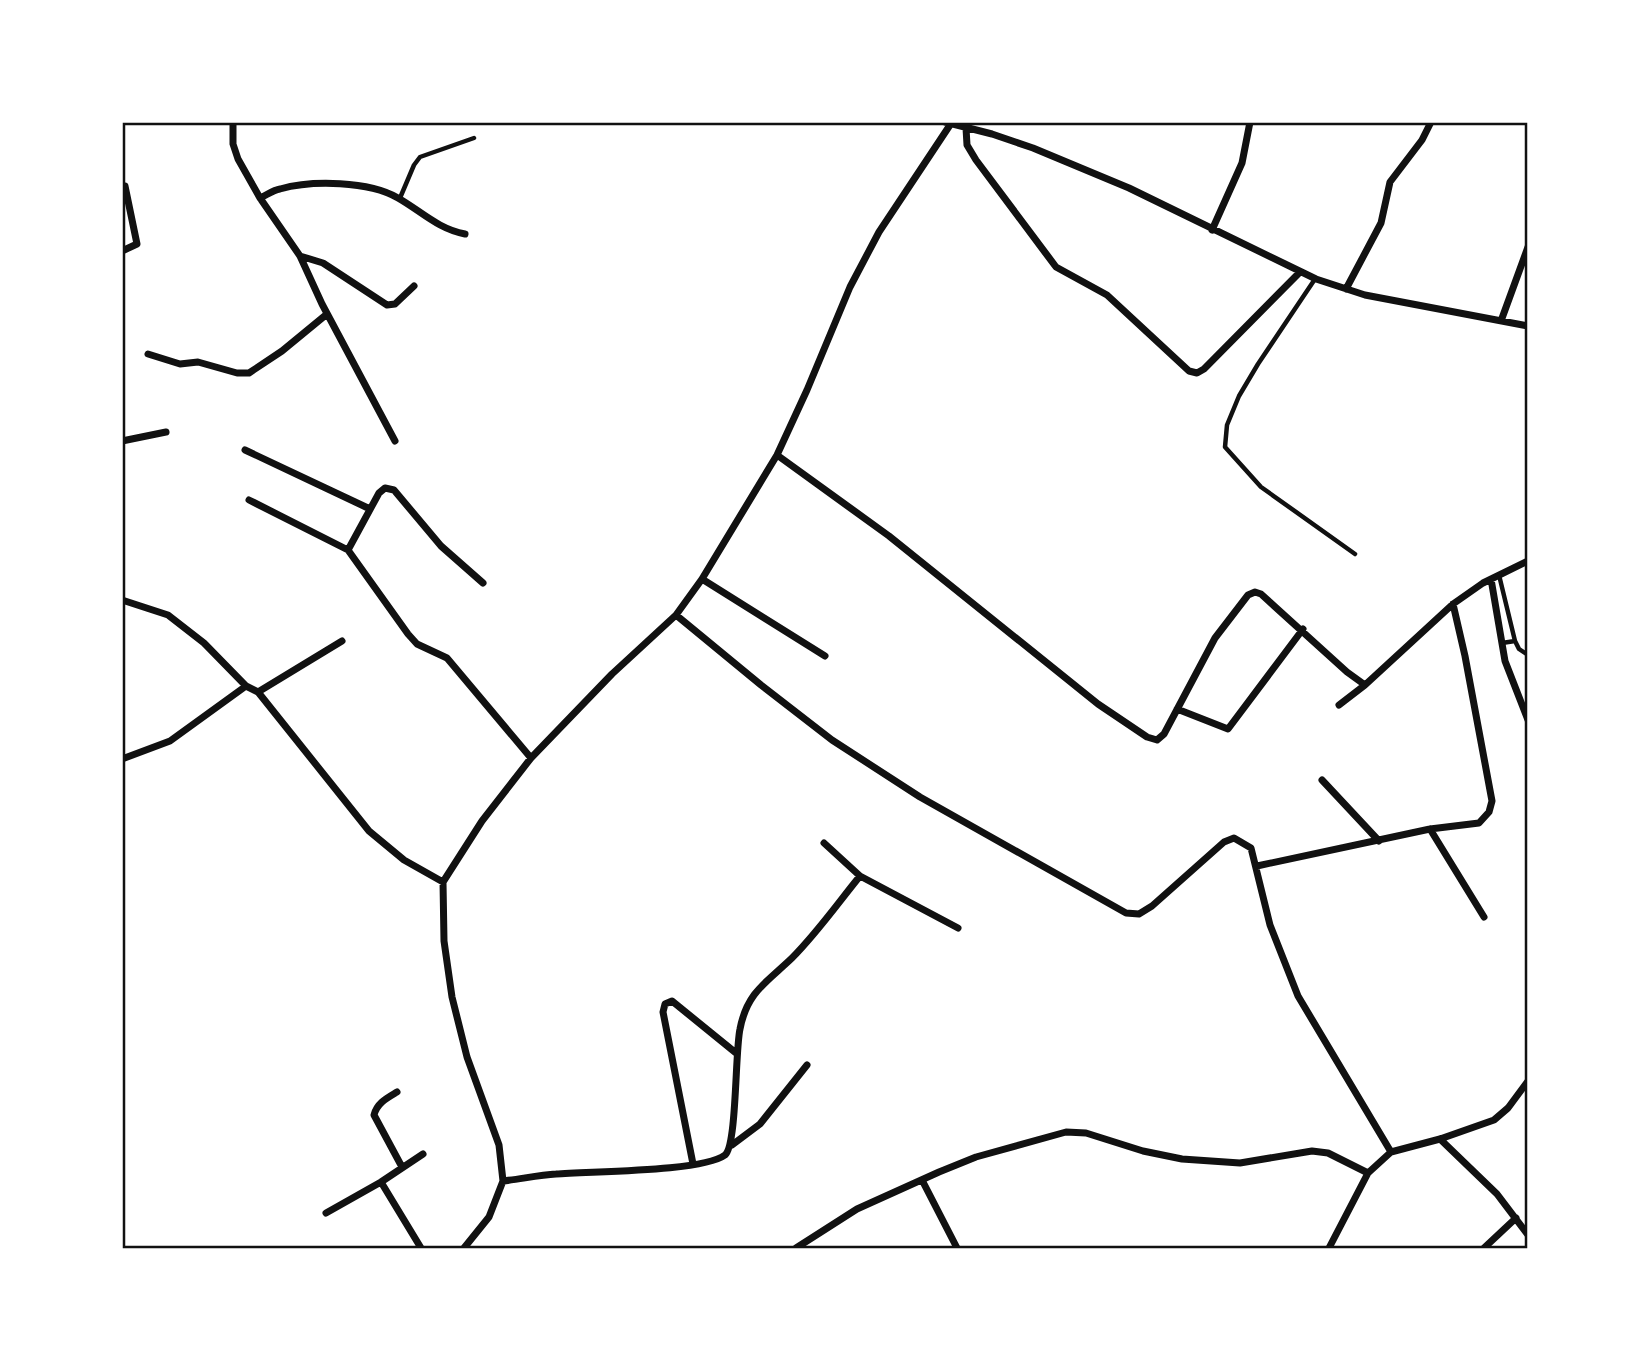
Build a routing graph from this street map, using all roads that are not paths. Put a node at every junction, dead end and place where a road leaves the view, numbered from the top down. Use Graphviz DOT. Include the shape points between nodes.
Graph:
graph roads {
  1 [pos="233,122"];
  2 [pos="1250,122"];
  3 [pos="1431,122"];
  4 [pos="949,123"];
  5 [pos="966,128"];
  6 [pos="474,138"];
  7 [pos="125,186"];
  8 [pos="260,198"];
  9 [pos="400,199"];
  10 [pos="1212,230"];
  11 [pos="465,234"];
  12 [pos="1528,247"];
  13 [pos="122,251"];
  14 [pos="300,256"];
  15 [pos="1300,272"];
  16 [pos="1316,279"];
  17 [pos="414,286"];
  18 [pos="1346,289"];
  19 [pos="327,314"];
  20 [pos="1500,321"];
  21 [pos="1528,326"];
  22 [pos="148,354"];
  23 [pos="166,432"];
  24 [pos="122,441"];
  25 [pos="395,441"];
  26 [pos="245,450"];
  27 [pos="777,455"];
  28 [pos="249,500"];
  29 [pos="370,509"];
  30 [pos="348,550"];
  31 [pos="1354,554"];
  32 [pos="1528,561"];
  33 [pos="1499,575"];
  34 [pos="702,579"];
  35 [pos="1491,579"];
  36 [pos="483,583"];
  37 [pos="122,600"];
  38 [pos="1453,604"];
  39 [pos="676,615"];
  40 [pos="1303,629"];
  41 [pos="342,641"];
  42 [pos="1515,641"];
  43 [pos="1502,643"];
  44 [pos="1528,654"];
  45 [pos="825,656"];
  46 [pos="1365,685"];
  47 [pos="246,686"];
  48 [pos="258,692"];
  49 [pos="1339,705"];
  50 [pos="1177,709"];
  51 [pos="1528,720"];
  52 [pos="531,758"];
  53 [pos="122,759"];
  54 [pos="1322,780"];
  55 [pos="1430,829"];
  56 [pos="1380,842"];
  57 [pos="824,844"];
  58 [pos="1257,866"];
  59 [pos="860,876"];
  60 [pos="443,882"];
  61 [pos="1484,916"];
  62 [pos="958,928"];
  63 [pos="736,1053"];
  64 [pos="807,1065"];
  65 [pos="1528,1081"];
  66 [pos="397,1092"];
  67 [pos="1440,1139"];
  68 [pos="732,1145"];
  69 [pos="1391,1152"];
  70 [pos="423,1154"];
  71 [pos="693,1164"];
  72 [pos="402,1167"];
  73 [pos="1368,1173"];
  74 [pos="922,1180"];
  75 [pos="503,1181"];
  76 [pos="381,1182"];
  77 [pos="326,1213"];
  78 [pos="1516,1218"];
  79 [pos="1528,1236"];
  80 [pos="421,1248"];
  81 [pos="464,1248"];
  82 [pos="796,1248"];
  83 [pos="957,1248"];
  84 [pos="1329,1248"];
  85 [pos="1484,1248"];
  1 -- 8 [label="street" via="238,159"];
  2 -- 10 [label="street" via="1242,163"];
  3 -- 18 [label="street" via="1390,183 1381,223"];
  4 -- 5 [label="street"];
  4 -- 27 [label="street" via="849,287"];
  5 -- 10 [label="street" via="1032,148 1129,188"];
  5 -- 15 [label="street" via="967,145 976,160 1056,267 1107,295 1189,372 1204,369"];
  6 -- 9 [label="lane" via="420,157"];
  7 -- 13 [label="street" via="137,244"];
  8 -- 9 [label="street" via="278,189 308,184 364,187"];
  8 -- 14 [label="street"];
  9 -- 11 [label="street" via="450,231"];
  10 -- 15 [label="street"];
  12 -- 20 [label="street"];
  14 -- 17 [label="street" via="323,263 387,305"];
  14 -- 19 [label="street"];
  15 -- 16 [label="street"];
  16 -- 18 [label="street"];
  16 -- 31 [label="lane" via="1239,396 1227,425 1225,447 1261,487"];
  18 -- 20 [label="street"];
  19 -- 22 [label="street" via="249,373 198,362 180,365"];
  19 -- 25 [label="street"];
  20 -- 21 [label="street"];
  23 -- 24 [label="street"];
  26 -- 29 [label="street"];
  27 -- 34 [label="street"];
  27 -- 50 [label="street" via="1147,737 1157,740 1164,734"];
  28 -- 30 [label="street"];
  29 -- 30 [label="street"];
  29 -- 36 [label="street" via="379,493 386,488 394,490 442,546"];
  30 -- 52 [label="street" via="408,634 447,658"];
  32 -- 33 [label="street"];
  33 -- 35 [label="street"];
  33 -- 42 [label="lane"];
  34 -- 39 [label="street"];
  34 -- 45 [label="street"];
  35 -- 38 [label="street"];
  35 -- 43 [label="street"];
  37 -- 47 [label="street" via="168,615 204,643"];
  38 -- 46 [label="street"];
  38 -- 55 [label="street" via="1492,802 1479,823"];
  39 -- 52 [label="street"];
  39 -- 58 [label="street" via="832,740 920,796 1126,913 1139,914 1152,906 1234,838 1251,848"];
  40 -- 46 [label="street"];
  40 -- 50 [label="street" via="1228,729"];
  40 -- 50 [label="street" via="1261,594 1248,595 1215,638"];
  41 -- 48 [label="street"];
  42 -- 43 [label="lane"];
  42 -- 44 [label="lane"];
  43 -- 51 [label="street"];
  46 -- 49 [label="street"];
  47 -- 48 [label="street"];
  47 -- 53 [label="street" via="170,740"];
  48 -- 60 [label="street" via="369,831 404,860"];
  52 -- 60 [label="street"];
  54 -- 56 [label="street"];
  55 -- 56 [label="street"];
  55 -- 61 [label="street"];
  56 -- 58 [label="street"];
  57 -- 59 [label="street"];
  58 -- 69 [label="street" via="1270,925 1298,996"];
  59 -- 62 [label="street"];
  59 -- 63 [label="street" via="791,958 754,993 745,1010"];
  60 -- 75 [label="street" via="444,941 452,997 467,1057 499,1145"];
  63 -- 68 [label="street"];
  63 -- 71 [label="street" via="672,1001 665,1004"];
  64 -- 68 [label="street" via="760,1124"];
  65 -- 67 [label="street" via="1494,1120"];
  66 -- 72 [label="street" via="375,1109 374,1115"];
  67 -- 69 [label="street"];
  67 -- 78 [label="street"];
  68 -- 71 [label="street" via="722,1157"];
  69 -- 73 [label="street"];
  70 -- 72 [label="street"];
  71 -- 75 [label="street"];
  72 -- 76 [label="street"];
  73 -- 74 [label="street" via="1328,1153 1312,1151 1240,1163 1182,1159 1086,1133 1066,1132 976,1157"];
  73 -- 84 [label="street"];
  74 -- 82 [label="street" via="857,1209"];
  74 -- 83 [label="street"];
  75 -- 81 [label="street" via="489,1217"];
  76 -- 77 [label="street"];
  76 -- 80 [label="street"];
  78 -- 79 [label="street"];
  78 -- 85 [label="street"];
}
